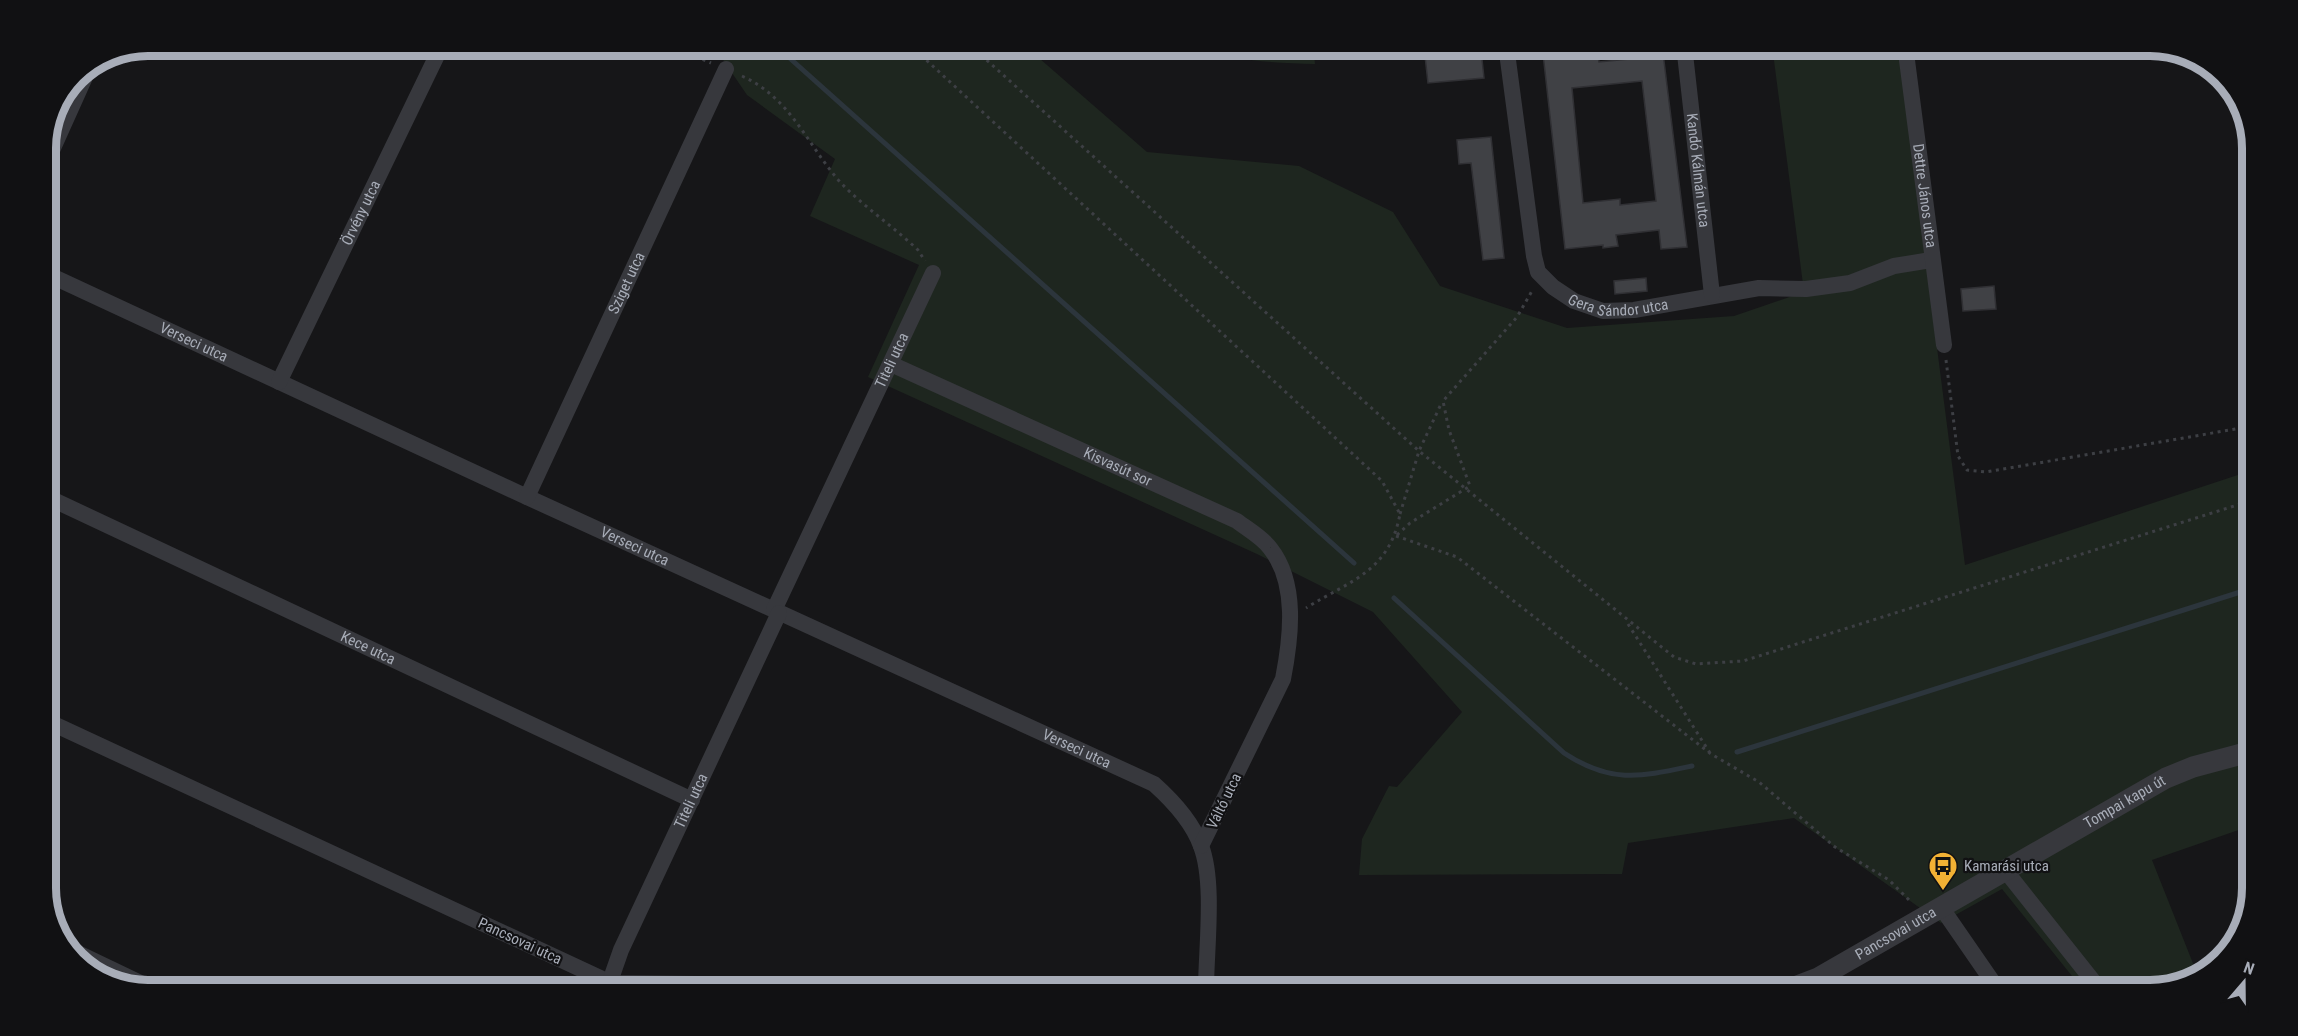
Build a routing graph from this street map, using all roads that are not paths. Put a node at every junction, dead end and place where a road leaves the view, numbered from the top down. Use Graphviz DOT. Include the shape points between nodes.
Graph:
graph roads {
  1 [pos="437,55"];
  2 [pos="1507,55"];
  3 [pos="1685,55"];
  4 [pos="1906,55"];
  5 [pos="726,69"];
  6 [pos="82,85"];
  7 [pos="56,141"];
  8 [pos="1931,260"];
  9 [pos="933,273"];
  10 [pos="56,278"];
  11 [pos="1712,295"];
  12 [pos="1944,345"];
  13 [pos="891,364"];
  14 [pos="279,382"];
  15 [pos="527,497"];
  16 [pos="56,501"];
  17 [pos="776,611"];
  18 [pos="1289,619"];
  19 [pos="56,725"];
  20 [pos="2242,754"];
  21 [pos="692,800"];
  22 [pos="1202,846"];
  23 [pos="2005,870"];
  24 [pos="1933,911"];
  25 [pos="86,957"];
  26 [pos="132,979"];
  27 [pos="594,980"];
  28 [pos="611,980"];
  29 [pos="1206,980"];
  30 [pos="1813,980"];
  31 [pos="1990,980"];
  32 [pos="2092,980"];
  1 -- 14 [label="street, Örvény utca"];
  2 -- 11 [label="street, Gera Sándor utca" via="1527,213 1539,272 1574,302 1603,311 1634,310"];
  3 -- 11 [label="street, Kandó Kálmán utca"];
  4 -- 8 [label="street, Dettre János utca"];
  5 -- 15 [label="street, Sziget utca"];
  6 -- 7 [label="street"];
  8 -- 11 [label="street, Gera Sándor utca" via="1894,266 1850,284 1806,289 1759,288"];
  8 -- 12 [label="street, Dettre János utca"];
  9 -- 13 [label="street, Titeli utca"];
  10 -- 14 [label="street, Verseci utca"];
  13 -- 17 [label="street, Titeli utca"];
  13 -- 18 [label="street, Kisvasút sor" via="1237,521 1269,546 1281,565"];
  14 -- 15 [label="street, Verseci utca"];
  15 -- 17 [label="street, Verseci utca"];
  16 -- 21 [label="street, Kece utca"];
  17 -- 21 [label="street, Titeli utca"];
  17 -- 22 [label="street, Verseci utca" via="1154,784 1171,800"];
  18 -- 22 [label="street, Váltó utca" via="1283,679"];
  19 -- 27 [label="street, Pancsovai utca"];
  20 -- 23 [label="street, Tompai kapu út" via="2166,778"];
  21 -- 28 [label="street, Titeli utca" via="621,950"];
  22 -- 29 [label="street, Váltó utca" via="1208,874"];
  23 -- 24 [label="street, Pancsovai utca"];
  23 -- 32 [label="street"];
  24 -- 30 [label="street, Pancsovai utca"];
  24 -- 31 [label="street"];
  25 -- 26 [label="street"];
}
